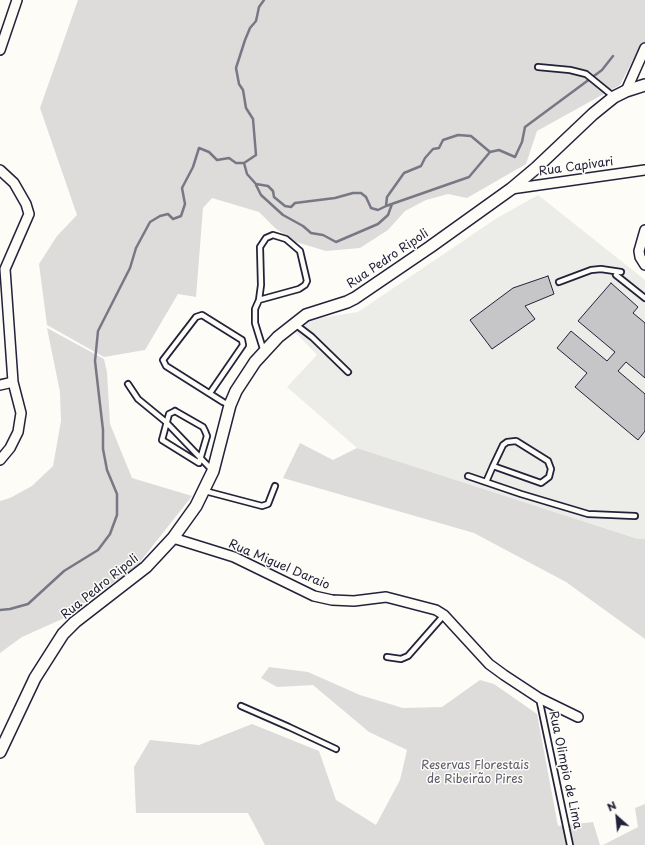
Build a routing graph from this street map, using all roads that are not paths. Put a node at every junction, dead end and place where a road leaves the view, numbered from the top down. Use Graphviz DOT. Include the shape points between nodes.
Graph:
graph roads {
  1 [pos="17,0"];
  2 [pos="645,48"];
  3 [pos="0,50"];
  4 [pos="538,67"];
  5 [pos="645,84"];
  6 [pos="626,91"];
  7 [pos="614,98"];
  8 [pos="0,170"];
  9 [pos="645,170"];
  10 [pos="511,189"];
  11 [pos="645,230"];
  12 [pos="645,265"];
  13 [pos="2,268"];
  14 [pos="559,282"];
  15 [pos="645,298"];
  16 [pos="259,300"];
  17 [pos="4,311"];
  18 [pos="293,324"];
  19 [pos="264,352"];
  20 [pos="348,372"];
  21 [pos="13,382"];
  22 [pos="128,384"];
  23 [pos="0,385"];
  24 [pos="210,393"];
  25 [pos="230,405"];
  26 [pos="166,422"];
  27 [pos="201,457"];
  28 [pos="0,460"];
  29 [pos="493,466"];
  30 [pos="213,471"];
  31 [pos="468,476"];
  32 [pos="486,482"];
  33 [pos="275,486"];
  34 [pos="205,491"];
  35 [pos="635,516"];
  36 [pos="173,538"];
  37 [pos="444,615"];
  38 [pos="387,657"];
  39 [pos="540,698"];
  40 [pos="241,706"];
  41 [pos="578,717"];
  42 [pos="336,749"];
  43 [pos="0,752"];
  44 [pos="570,845"];
  1 -- 3 [label="street"];
  2 -- 6 [label="street"];
  4 -- 7 [label="lane" via="586,74"];
  5 -- 6 [label="street, Rua Pedro Ripoli"];
  6 -- 7 [label="street, Rua Pedro Ripoli"];
  7 -- 10 [label="street, Rua Pedro Ripoli"];
  8 -- 13 [label="street" via="14,183 29,209 27,220"];
  9 -- 10 [label="street, Rua Capivari"];
  10 -- 18 [label="street, Rua Pedro Ripoli" via="355,298 306,315"];
  11 -- 12 [label="street" via="639,251"];
  13 -- 17 [label="street"];
  14 -- 15 [label="lane" via="591,270 601,269 618,273"];
  16 -- 16 [label="lane" via="260,247 266,238 273,235 286,239 300,251 307,281 299,289"];
  16 -- 19 [label="lane" via="254,316"];
  17 -- 21 [label="street"];
  18 -- 19 [label="street, Rua Pedro Ripoli"];
  18 -- 20 [label="lane" via="312,336"];
  19 -- 25 [label="street, Rua Pedro Ripoli" via="245,375"];
  21 -- 23 [label="street"];
  21 -- 28 [label="street" via="21,413 18,432"];
  22 -- 26 [label="lane" via="138,399"];
  24 -- 24 [label="lane" via="166,366 163,360 196,317 202,316 242,340 243,345"];
  24 -- 25 [label="lane"];
  25 -- 30 [label="street, Rua Pedro Ripoli"];
  26 -- 27 [label="lane"];
  26 -- 27 [label="lane" via="162,440 199,463"];
  26 -- 27 [label="lane" via="169,414 175,411 203,427 207,436"];
  27 -- 30 [label="lane"];
  29 -- 29 [label="lane" via="503,445 516,441 548,461 551,469 548,477 541,483"];
  29 -- 32 [label="lane"];
  30 -- 34 [label="street, Rua Pedro Ripoli"];
  31 -- 32 [label="lane"];
  32 -- 35 [label="lane" via="588,514"];
  33 -- 34 [label="lane" via="268,504 262,506"];
  34 -- 36 [label="street, Rua Pedro Ripoli"];
  36 -- 37 [label="street, Rua Miguel Daraio" via="234,557 314,596 354,601 386,598 420,604"];
  36 -- 43 [label="street, Rua Pedro Ripoli" via="134,578 63,634 35,678"];
  37 -- 38 [label="lane" via="408,656 401,659"];
  37 -- 39 [label="street, Rua Miguel Daraio" via="489,664"];
  39 -- 41 [label="street, Rua Miguel Daraio"];
  39 -- 44 [label="lane, Rua Olimpio de Lima"];
  40 -- 42 [label="lane"];
}
